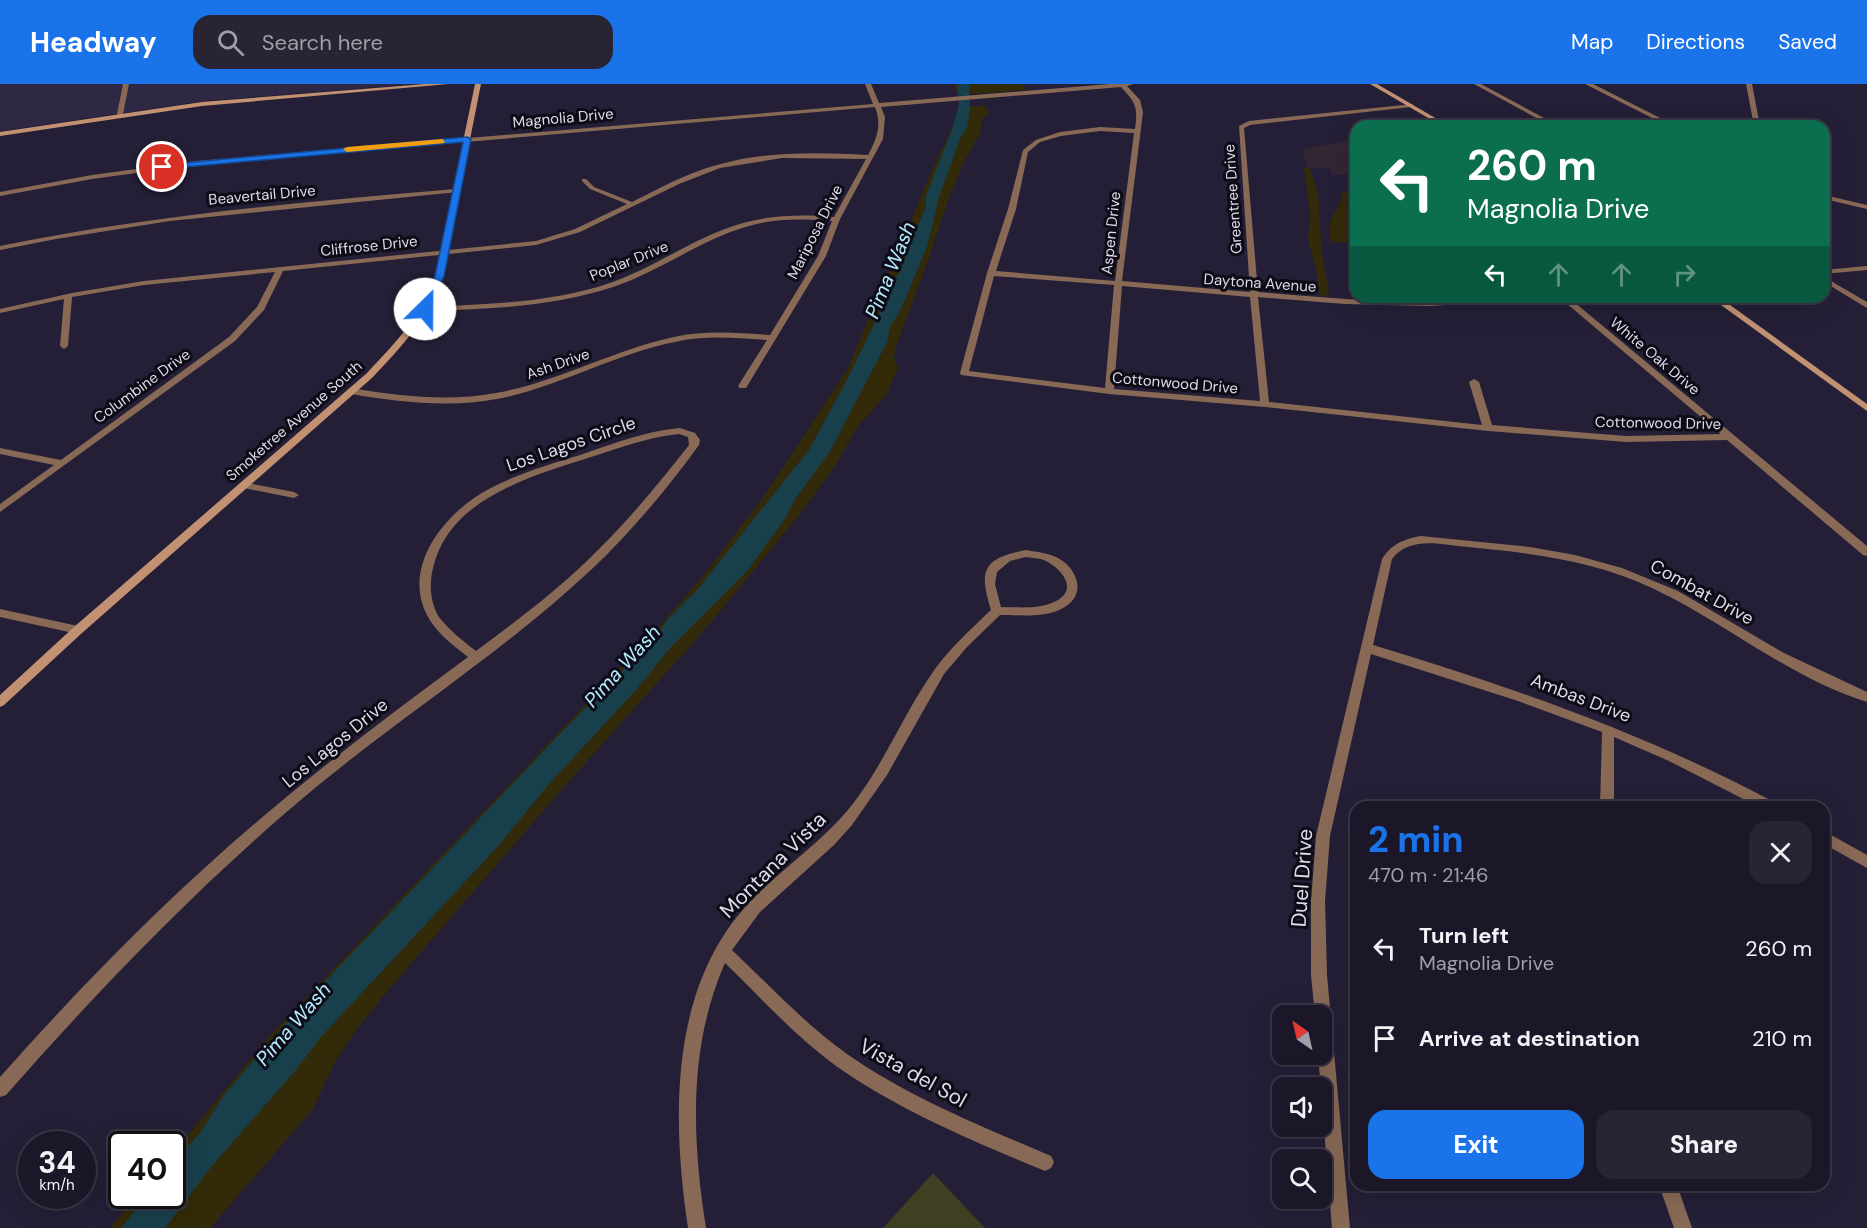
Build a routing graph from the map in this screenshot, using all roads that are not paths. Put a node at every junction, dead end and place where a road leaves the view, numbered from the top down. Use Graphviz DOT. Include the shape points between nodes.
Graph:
graph roads {
  1 [pos="126,84"];
  2 [pos="446,84"];
  3 [pos="478,84"];
  4 [pos="868,84"];
  5 [pos="1131,84"];
  6 [pos="1373,84"];
  7 [pos="1477,84"];
  8 [pos="1588,84"];
  9 [pos="1749,84"];
  10 [pos="1123,85"];
  11 [pos="876,104"];
  12 [pos="1411,105"];
  13 [pos="120,114"];
  14 [pos="1436,120"];
  15 [pos="1545,120"];
  16 [pos="1661,120"];
  17 [pos="1756,120"];
  18 [pos="1136,130"];
  19 [pos="0,134"];
  20 [pos="467,139"];
  21 [pos="870,157"];
  22 [pos="584,180"];
  23 [pos="456,191"];
  24 [pos="0,194"];
  25 [pos="1830,198"];
  26 [pos="632,204"];
  27 [pos="1867,207"];
  28 [pos="836,219"];
  29 [pos="0,248"];
  30 [pos="444,252"];
  31 [pos="281,268"];
  32 [pos="1867,268"];
  33 [pos="1830,271"];
  34 [pos="991,273"];
  35 [pos="1830,283"];
  36 [pos="1118,285"];
  37 [pos="68,296"];
  38 [pos="1254,296"];
  39 [pos="1350,302"];
  40 [pos="1372,303"];
  41 [pos="1424,303"];
  42 [pos="1570,303"];
  43 [pos="1722,303"];
  44 [pos="1867,306"];
  45 [pos="425,309"];
  46 [pos="0,311"];
  47 [pos="771,338"];
  48 [pos="64,346"];
  49 [pos="1474,382"];
  50 [pos="743,386"];
  51 [pos="351,391"];
  52 [pos="1109,391"];
  53 [pos="1265,404"];
  54 [pos="1867,408"];
  55 [pos="1488,428"];
  56 [pos="693,435"];
  57 [pos="1729,437"];
  58 [pos="0,451"];
  59 [pos="61,463"];
  60 [pos="243,485"];
  61 [pos="294,495"];
  62 [pos="0,509"];
  63 [pos="1402,544"];
  64 [pos="1867,552"];
  65 [pos="997,611"];
  66 [pos="0,613"];
  67 [pos="78,630"];
  68 [pos="1367,648"];
  69 [pos="475,657"];
  70 [pos="1867,697"];
  71 [pos="0,702"];
  72 [pos="1608,729"];
  73 [pos="1607,801"];
  74 [pos="1760,801"];
  75 [pos="1830,840"];
  76 [pos="1867,862"];
  77 [pos="722,950"];
  78 [pos="0,1089"];
  79 [pos="1045,1162"];
  80 [pos="1670,1191"];
  81 [pos="697,1228"];
  82 [pos="1341,1228"];
  83 [pos="1683,1228"];
  1 -- 13 [label="street"];
  2 -- 13 [label="street"];
  3 -- 20 [label="street, Smoketree Avenue South"];
  4 -- 11 [label="street, Mariposa Drive"];
  5 -- 10 [label="street, Magnolia Drive"];
  6 -- 12 [label="street"];
  7 -- 15 [label="street"];
  8 -- 16 [label="street"];
  9 -- 17 [label="street"];
  10 -- 11 [label="street, Magnolia Drive"];
  10 -- 18 [label="street, Aspen Drive" via="1137,100 1140,112"];
  11 -- 20 [label="street, Magnolia Drive"];
  11 -- 21 [label="street, Mariposa Drive" via="882,117 882,131"];
  12 -- 14 [label="street"];
  12 -- 38 [label="street, Greentree Drive" via="1241,127"];
  13 -- 19 [label="street"];
  18 -- 34 [label="street, Cottonwood Drive" via="1081,130 1031,145 1025,152"];
  18 -- 36 [label="street, Aspen Drive"];
  20 -- 23 [label="street, Smoketree Avenue South"];
  20 -- 24 [label="street, Magnolia Drive" via="196,163"];
  21 -- 26 [label="street, Cliffrose Drive" via="803,154 741,161 697,174"];
  21 -- 28 [label="street, Mariposa Drive"];
  22 -- 26 [label="street" via="592,188"];
  23 -- 29 [label="street, Beavertail Drive" via="169,218"];
  23 -- 30 [label="street, Smoketree Avenue South"];
  25 -- 27 [label="street"];
  26 -- 30 [label="street, Cliffrose Drive" via="549,240"];
  28 -- 45 [label="street, Poplar Drive" via="787,217 746,224 641,274 577,295 522,304"];
  28 -- 47 [label="street, Mariposa Drive" via="822,256"];
  30 -- 31 [label="street, Cliffrose Drive"];
  30 -- 45 [label="street, Smoketree Avenue South"];
  31 -- 37 [label="street, Cliffrose Drive"];
  31 -- 59 [label="street, Columbine Drive" via="261,308 232,339"];
  32 -- 33 [label="street"];
  34 -- 36 [label="street, Daytona Avenue"];
  34 -- 52 [label="street, Cottonwood Drive" via="964,373"];
  35 -- 44 [label="street"];
  36 -- 38 [label="street, Daytona Avenue"];
  36 -- 52 [label="street, Aspen Drive"];
  37 -- 46 [label="street, Cliffrose Drive"];
  37 -- 48 [label="street"];
  38 -- 39 [label="street, Daytona Avenue"];
  38 -- 53 [label="street, Greentree Drive"];
  40 -- 41 [label="street, Daytona Avenue"];
  42 -- 57 [label="street, White Oak Drive"];
  43 -- 54 [label="street"];
  45 -- 51 [label="street, Smoketree Avenue South" via="392,353"];
  47 -- 50 [label="street, Mariposa Drive"];
  47 -- 51 [label="street, Ash Drive" via="709,335 674,339 527,389 484,398 412,401"];
  49 -- 55 [label="street"];
  51 -- 60 [label="street, Smoketree Avenue South"];
  52 -- 53 [label="street, Cottonwood Drive"];
  53 -- 55 [label="street, Cottonwood Drive"];
  55 -- 57 [label="street, Cottonwood Drive" via="1626,439"];
  56 -- 69 [label="street, Los Lagos Drive" via="693,446 621,534 549,600"];
  56 -- 69 [label="street, Los Lagos Circle" via="680,430 658,433 516,478 483,496 456,519 432,554 425,590 429,608 439,624"];
  57 -- 64 [label="street, White Oak Drive"];
  58 -- 59 [label="street"];
  59 -- 62 [label="street, Columbine Drive"];
  60 -- 61 [label="street"];
  60 -- 67 [label="street, Smoketree Avenue South"];
  63 -- 68 [label="street, Duel Drive" via="1387,559"];
  63 -- 70 [label="street, Combat Drive" via="1421,540 1537,550 1607,566 1677,595 1787,660"];
  65 -- 65 [label="street" via="1040,611 1058,605 1070,594 1070,574 1059,562 1042,555 1023,554 1005,559 993,569 989,582"];
  65 -- 77 [label="street, Montana Vista" via="944,665 879,777 849,819 757,905"];
  66 -- 67 [label="street"];
  67 -- 71 [label="street, Smoketree Avenue South"];
  68 -- 72 [label="street, Ambas Drive" via="1494,686"];
  68 -- 82 [label="street, Duel Drive" via="1323,836 1318,901 1319,975"];
  69 -- 78 [label="street, Los Lagos Drive" via="357,746 209,872 73,1007"];
  72 -- 73 [label="street"];
  72 -- 74 [label="street, Ambas Drive"];
  75 -- 76 [label="street"];
  77 -- 79 [label="street, Vista del Sol" via="808,1033 874,1081 911,1102"];
  77 -- 81 [label="street, Montana Vista" via="704,992 691,1068 688,1159"];
  80 -- 83 [label="street"];
}
